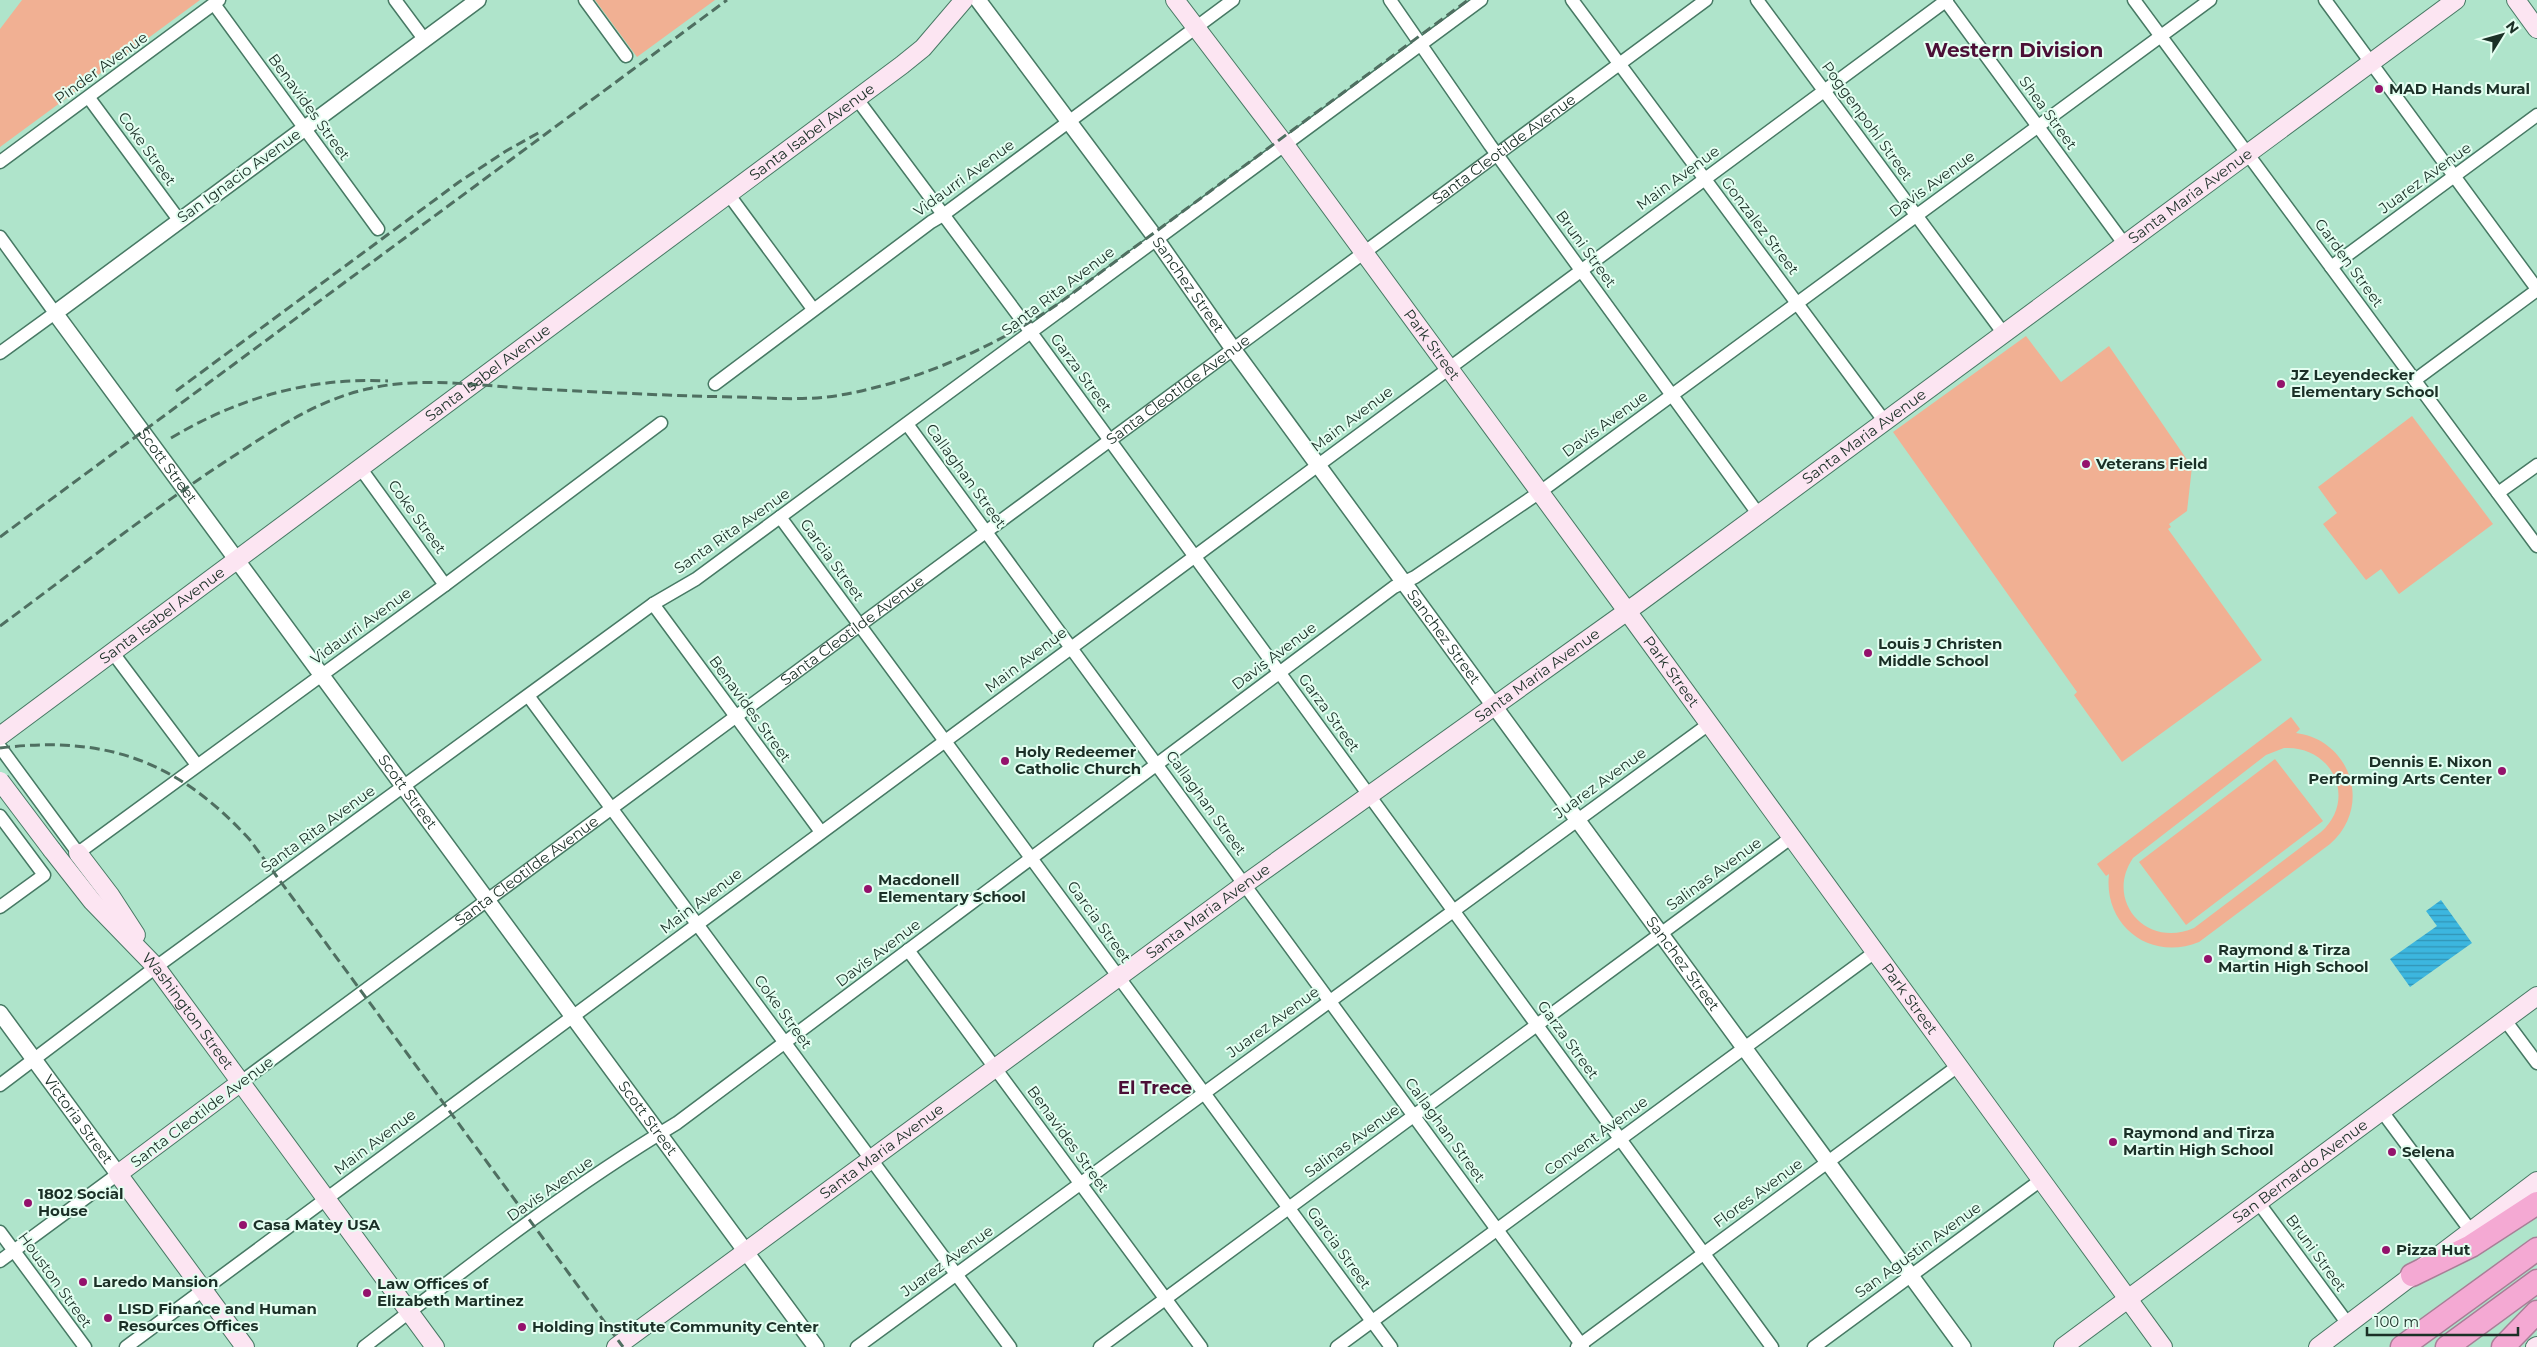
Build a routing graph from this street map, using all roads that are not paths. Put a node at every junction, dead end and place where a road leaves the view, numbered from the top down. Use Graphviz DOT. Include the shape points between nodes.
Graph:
graph roads {
  1 [pos="395,0"];
  2 [pos="478,0"];
  3 [pos="585,0"];
  4 [pos="964,0"];
  5 [pos="978,0"];
  6 [pos="1176,0"];
  7 [pos="1233,0"];
  8 [pos="1390,0"];
  9 [pos="1481,0"];
  10 [pos="1572,0"];
  11 [pos="1706,0"];
  12 [pos="1757,0"];
  13 [pos="1946,0"];
  14 [pos="2134,0"];
  15 [pos="2210,0"];
  16 [pos="2325,0"];
  17 [pos="2456,0"];
  18 [pos="2516,0"];
  19 [pos="217,2"];
  20 [pos="1196,28"];
  21 [pos="2537,29"];
  22 [pos="2161,36"];
  23 [pos="424,39"];
  24 [pos="1422,43"];
  25 [pos="626,56"];
  26 [pos="2371,63"];
  27 [pos="1619,64"];
  28 [pos="1824,90"];
  29 [pos="89,98"];
  30 [pos="857,100"];
  31 [pos="2537,115"];
  32 [pos="1069,121"];
  33 [pos="2038,126"];
  34 [pos="304,129"];
  35 [pos="1284,145"];
  36 [pos="1497,154"];
  37 [pos="2248,154"];
  38 [pos="0,162"];
  39 [pos="2454,176"];
  40 [pos="1704,178"];
  41 [pos="729,195"];
  42 [pos="943,215"];
  43 [pos="1916,216"];
  44 [pos="179,220"];
  45 [pos="378,229"];
  46 [pos="0,237"];
  47 [pos="1156,238"];
  48 [pos="2125,245"];
  49 [pos="1364,253"];
  50 [pos="2332,267"];
  51 [pos="1581,270"];
  52 [pos="2537,290"];
  53 [pos="1797,303"];
  54 [pos="814,309"];
  55 [pos="55,313"];
  56 [pos="1030,331"];
  57 [pos="2004,334"];
  58 [pos="1233,349"];
  59 [pos="0,353"];
  60 [pos="1448,368"];
  61 [pos="2415,380"];
  62 [pos="715,384"];
  63 [pos="1672,395"];
  64 [pos="1885,422"];
  65 [pos="661,423"];
  66 [pos="907,424"];
  67 [pos="1110,440"];
  68 [pos="1317,465"];
  69 [pos="2537,465"];
  70 [pos="361,469"];
  71 [pos="1540,492"];
  72 [pos="2498,494"];
  73 [pos="1759,515"];
  74 [pos="780,517"];
  75 [pos="986,531"];
  76 [pos="2537,546"];
  77 [pos="1194,556"];
  78 [pos="236,560"];
  79 [pos="1404,583"];
  80 [pos="445,585"];
  81 [pos="658,601"];
  82 [pos="1627,611"];
  83 [pos="860,625"];
  84 [pos="1071,647"];
  85 [pos="113,653"];
  86 [pos="1280,673"];
  87 [pos="321,676"];
  88 [pos="529,697"];
  89 [pos="1494,707"];
  90 [pos="736,716"];
  91 [pos="1709,724"];
  92 [pos="0,736"];
  93 [pos="945,741"];
  94 [pos="0,748"];
  95 [pos="1157,764"];
  96 [pos="197,765"];
  97 [pos="23,779"];
  98 [pos="0,781"];
  99 [pos="405,787"];
  100 [pos="0,796"];
  101 [pos="1370,796"];
  102 [pos="612,808"];
  103 [pos="0,816"];
  104 [pos="1577,820"];
  105 [pos="821,832"];
  106 [pos="1792,837"];
  107 [pos="78,853"];
  108 [pos="1031,858"];
  109 [pos="1245,884"];
  110 [pos="488,900"];
  111 [pos="0,907"];
  112 [pos="1453,911"];
  113 [pos="697,924"];
  114 [pos="1661,934"];
  115 [pos="908,950"];
  116 [pos="1875,952"];
  117 [pos="156,968"];
  118 [pos="1118,976"];
  119 [pos="2537,996"];
  120 [pos="1330,1001"];
  121 [pos="0,1013"];
  122 [pos="573,1016"];
  123 [pos="2505,1020"];
  124 [pos="1537,1025"];
  125 [pos="785,1043"];
  126 [pos="1744,1048"];
  127 [pos="34,1059"];
  128 [pos="2537,1063"];
  129 [pos="1958,1066"];
  130 [pos="995,1068"];
  131 [pos="242,1082"];
  132 [pos="0,1085"];
  133 [pos="1204,1093"];
  134 [pos="2381,1110"];
  135 [pos="1414,1116"];
  136 [pos="660,1134"];
  137 [pos="1620,1139"];
  138 [pos="871,1159"];
  139 [pos="1828,1162"];
  140 [pos="118,1174"];
  141 [pos="2041,1180"];
  142 [pos="2537,1180"];
  143 [pos="1080,1184"];
  144 [pos="326,1199"];
  145 [pos="2258,1202"];
  146 [pos="2537,1203"];
  147 [pos="1289,1208"];
  148 [pos="1497,1229"];
  149 [pos="2470,1230"];
  150 [pos="0,1232"];
  151 [pos="2537,1249"];
  152 [pos="14,1251"];
  153 [pos="746,1252"];
  154 [pos="1704,1254"];
  155 [pos="0,1261"];
  156 [pos="956,1274"];
  157 [pos="2412,1275"];
  158 [pos="1911,1276"];
  159 [pos="2537,1281"];
  160 [pos="203,1291"];
  161 [pos="1165,1299"];
  162 [pos="2128,1299"];
  163 [pos="409,1312"];
  164 [pos="2537,1312"];
  165 [pos="1372,1321"];
  166 [pos="2348,1324"];
  167 [pos="1580,1346"];
  168 [pos="85,1347"];
  169 [pos="126,1347"];
  170 [pos="245,1347"];
  171 [pos="364,1347"];
  172 [pos="435,1347"];
  173 [pos="616,1347"];
  174 [pos="816,1347"];
  175 [pos="857,1347"];
  176 [pos="1010,1347"];
  177 [pos="1100,1347"];
  178 [pos="1201,1347"];
  179 [pos="1337,1347"];
  180 [pos="1391,1347"];
  181 [pos="1772,1347"];
  182 [pos="1814,1347"];
  183 [pos="1963,1347"];
  184 [pos="2063,1347"];
  185 [pos="2163,1347"];
  186 [pos="2318,1347"];
  187 [pos="2402,1347"];
  188 [pos="2447,1347"];
  189 [pos="2503,1347"];
  1 -- 23 [label="street"];
  2 -- 23 [label="street, San Ignacio Avenue"];
  3 -- 25 [label="street"];
  4 -- 30 [label="main road, Santa Isabel Avenue" via="923,48"];
  5 -- 32 [label="street, Sanchez Street"];
  6 -- 20 [label="main road, Park Street"];
  7 -- 20 [label="street, Vidaurri Avenue"];
  8 -- 24 [label="street, Bruni Street"];
  9 -- 24 [label="street, Santa Rita Avenue"];
  10 -- 27 [label="street, Gonzalez Street"];
  11 -- 27 [label="street, Santa Cleotilde Avenue"];
  12 -- 28 [label="street, Poggenpohl Street"];
  13 -- 28 [label="street, Main Avenue"];
  13 -- 33 [label="street, Shea Street"];
  14 -- 22 [label="street, Garden Street"];
  15 -- 22 [label="street, Davis Avenue"];
  16 -- 26 [label="street"];
  17 -- 26 [label="main road, Santa Maria Avenue"];
  18 -- 21 [label="main road"];
  19 -- 29 [label="street, Pinder Avenue"];
  19 -- 34 [label="street, Benavides Street"];
  20 -- 32 [label="street, Vidaurri Avenue"];
  20 -- 35 [label="main road, Park Street"];
  22 -- 33 [label="street, Davis Avenue"];
  22 -- 37 [label="street, Garden Street"];
  23 -- 34 [label="street, San Ignacio Avenue"];
  24 -- 35 [label="street, Santa Rita Avenue"];
  24 -- 36 [label="street, Bruni Street"];
  26 -- 37 [label="main road, Santa Maria Avenue"];
  26 -- 39 [label="street"];
  27 -- 36 [label="street, Santa Cleotilde Avenue"];
  27 -- 40 [label="street, Gonzalez Street"];
  28 -- 40 [label="street, Main Avenue"];
  28 -- 43 [label="street, Poggenpohl Street"];
  29 -- 38 [label="street, Pinder Avenue"];
  29 -- 44 [label="street, Coke Street"];
  30 -- 41 [label="main road, Santa Isabel Avenue"];
  30 -- 42 [label="street, Garza Street"];
  31 -- 39 [label="street, Juarez Avenue"];
  32 -- 42 [label="street, Vidaurri Avenue"];
  32 -- 47 [label="street, Sanchez Street"];
  33 -- 43 [label="street, Davis Avenue"];
  33 -- 48 [label="street, Shea Street"];
  34 -- 44 [label="street, San Ignacio Avenue"];
  34 -- 45 [label="street, Benavides Street"];
  35 -- 47 [label="street, Santa Rita Avenue"];
  35 -- 49 [label="main road, Park Street"];
  36 -- 49 [label="street, Santa Cleotilde Avenue"];
  36 -- 51 [label="street, Bruni Street"];
  37 -- 48 [label="main road, Santa Maria Avenue"];
  37 -- 50 [label="street, Garden Street"];
  39 -- 50 [label="street, Juarez Avenue"];
  39 -- 52 [label="street"];
  40 -- 51 [label="street, Main Avenue"];
  40 -- 53 [label="street, Gonzalez Street"];
  41 -- 54 [label="street"];
  41 -- 70 [label="main road, Santa Isabel Avenue"];
  42 -- 54 [label="street, Vidaurri Avenue"];
  42 -- 56 [label="street, Garza Street"];
  43 -- 53 [label="street, Davis Avenue"];
  43 -- 57 [label="street, Poggenpohl Street"];
  44 -- 55 [label="street, San Ignacio Avenue"];
  46 -- 55 [label="street, Scott Street"];
  47 -- 56 [label="street, Santa Rita Avenue"];
  47 -- 58 [label="street, Sanchez Street"];
  48 -- 57 [label="main road, Santa Maria Avenue"];
  49 -- 58 [label="street, Santa Cleotilde Avenue"];
  49 -- 60 [label="main road, Park Street"];
  50 -- 61 [label="street, Garden Street"];
  51 -- 60 [label="street, Main Avenue"];
  51 -- 63 [label="street, Bruni Street"];
  52 -- 61 [label="street"];
  53 -- 63 [label="street, Davis Avenue"];
  53 -- 64 [label="street, Gonzalez Street"];
  54 -- 62 [label="street, Vidaurri Avenue"];
  55 -- 59 [label="street, San Ignacio Avenue"];
  55 -- 78 [label="street, Scott Street"];
  56 -- 66 [label="street, Santa Rita Avenue"];
  56 -- 67 [label="street, Garza Street"];
  57 -- 64 [label="main road, Santa Maria Avenue"];
  58 -- 67 [label="street, Santa Cleotilde Avenue"];
  58 -- 68 [label="street, Sanchez Street"];
  60 -- 68 [label="street, Main Avenue"];
  60 -- 71 [label="main road, Park Street"];
  61 -- 72 [label="street, Garden Street"];
  63 -- 71 [label="street, Davis Avenue"];
  63 -- 73 [label="street, Bruni Street"];
  64 -- 73 [label="main road, Santa Maria Avenue"];
  65 -- 80 [label="street, Vidaurri Avenue"];
  66 -- 74 [label="street, Santa Rita Avenue"];
  66 -- 75 [label="street, Callaghan Street"];
  67 -- 75 [label="street, Santa Cleotilde Avenue"];
  67 -- 77 [label="street, Garza Street"];
  68 -- 77 [label="street, Main Avenue"];
  68 -- 79 [label="street, Sanchez Street"];
  69 -- 72 [label="street"];
  70 -- 78 [label="main road, Santa Isabel Avenue"];
  70 -- 80 [label="street, Coke Street"];
  71 -- 79 [label="street, Davis Avenue"];
  71 -- 82 [label="main road, Park Street"];
  72 -- 76 [label="street, Garden Street"];
  73 -- 82 [label="main road, Santa Maria Avenue"];
  74 -- 81 [label="street, Santa Rita Avenue" via="696,579"];
  74 -- 83 [label="street, Garcia Street"];
  75 -- 83 [label="street, Santa Cleotilde Avenue"];
  75 -- 84 [label="street, Callaghan Street"];
  77 -- 84 [label="street, Main Avenue"];
  77 -- 86 [label="street, Garza Street"];
  78 -- 85 [label="main road, Santa Isabel Avenue"];
  78 -- 87 [label="street, Scott Street"];
  79 -- 86 [label="street, Davis Avenue" via="1394,587"];
  79 -- 89 [label="street, Sanchez Street"];
  80 -- 87 [label="street, Vidaurri Avenue"];
  81 -- 88 [label="street, Santa Rita Avenue"];
  81 -- 90 [label="street, Benavides Street"];
  82 -- 89 [label="main road, Santa Maria Avenue"];
  82 -- 91 [label="main road, Park Street"];
  83 -- 90 [label="street, Santa Cleotilde Avenue"];
  83 -- 93 [label="street, Garcia Street"];
  84 -- 93 [label="street, Main Avenue"];
  84 -- 95 [label="street, Callaghan Street"];
  85 -- 92 [label="main road, Santa Isabel Avenue"];
  85 -- 96 [label="street"];
  86 -- 95 [label="street, Davis Avenue"];
  86 -- 101 [label="street, Garza Street"];
  87 -- 96 [label="street, Vidaurri Avenue"];
  87 -- 99 [label="street, Scott Street"];
  88 -- 99 [label="street, Santa Rita Avenue"];
  88 -- 102 [label="street, Coke Street"];
  89 -- 101 [label="main road, Santa Maria Avenue"];
  89 -- 104 [label="street, Sanchez Street"];
  90 -- 102 [label="street, Santa Cleotilde Avenue"];
  90 -- 105 [label="street, Benavides Street"];
  91 -- 104 [label="street, Juarez Avenue"];
  91 -- 106 [label="main road, Park Street"];
  93 -- 105 [label="street, Main Avenue"];
  93 -- 108 [label="street, Garcia Street"];
  94 -- 97 [label="street"];
  95 -- 108 [label="street, Davis Avenue"];
  95 -- 109 [label="street, Callaghan Street"];
  96 -- 107 [label="street, Vidaurri Avenue"];
  97 -- 100 [label="street"];
  97 -- 107 [label="street"];
  98 -- 117 [label="main road, Washington Street, bridge" via="92,901"];
  99 -- 110 [label="street, Scott Street"];
  99 -- 117 [label="street, Santa Rita Avenue"];
  101 -- 109 [label="main road, Santa Maria Avenue"];
  101 -- 112 [label="street, Garza Street"];
  102 -- 110 [label="street, Santa Cleotilde Avenue"];
  102 -- 113 [label="street, Coke Street"];
  103 -- 111 [label="street" via="44,876"];
  104 -- 112 [label="street, Juarez Avenue"];
  104 -- 114 [label="street, Sanchez Street"];
  105 -- 113 [label="street, Main Avenue"];
  106 -- 114 [label="street, Salinas Avenue"];
  106 -- 116 [label="main road, Park Street"];
  107 -- 117 [label="main road" via="110,895"];
  108 -- 115 [label="street, Davis Avenue"];
  108 -- 118 [label="street, Garcia Street"];
  109 -- 118 [label="main road, Santa Maria Avenue"];
  109 -- 120 [label="street, Callaghan Street"];
  110 -- 122 [label="street, Scott Street"];
  110 -- 131 [label="street, Santa Cleotilde Avenue"];
  112 -- 120 [label="street, Juarez Avenue"];
  112 -- 124 [label="street, Garza Street"];
  113 -- 122 [label="street, Main Avenue"];
  113 -- 125 [label="street, Coke Street"];
  114 -- 124 [label="street, Salinas Avenue"];
  114 -- 126 [label="street, Sanchez Street"];
  115 -- 125 [label="street, Davis Avenue"];
  115 -- 130 [label="street, Benavides Street"];
  116 -- 126 [label="street, Convent Avenue"];
  116 -- 129 [label="main road, Park Street"];
  117 -- 127 [label="street, Santa Rita Avenue"];
  117 -- 131 [label="main road, Washington Street"];
  118 -- 130 [label="main road, Santa Maria Avenue"];
  118 -- 133 [label="street, Garcia Street"];
  119 -- 123 [label="main road, San Bernardo Avenue"];
  120 -- 133 [label="street, Juarez Avenue"];
  120 -- 135 [label="street, Callaghan Street"];
  121 -- 127 [label="street, Victoria Street"];
  122 -- 136 [label="street, Scott Street"];
  122 -- 144 [label="street, Main Avenue"];
  123 -- 128 [label="street"];
  123 -- 134 [label="main road, San Bernardo Avenue"];
  124 -- 135 [label="street, Salinas Avenue"];
  124 -- 137 [label="street, Garza Street"];
  125 -- 136 [label="street, Davis Avenue"];
  125 -- 138 [label="street, Coke Street"];
  126 -- 137 [label="street, Convent Avenue"];
  126 -- 139 [label="street, Sanchez Street"];
  127 -- 132 [label="street, Santa Rita Avenue"];
  127 -- 140 [label="street, Victoria Street"];
  129 -- 139 [label="street, Flores Avenue"];
  129 -- 141 [label="main road, Park Street"];
  130 -- 138 [label="main road, Santa Maria Avenue"];
  130 -- 143 [label="street, Benavides Street"];
  131 -- 140 [label="main road, Santa Cleotilde Avenue"];
  131 -- 144 [label="main road, Washington Street"];
  133 -- 143 [label="street, Juarez Avenue"];
  133 -- 147 [label="street, Garcia Street"];
  134 -- 145 [label="main road, San Bernardo Avenue"];
  134 -- 149 [label="street"];
  135 -- 147 [label="street, Salinas Avenue"];
  135 -- 148 [label="street, Callaghan Street"];
  136 -- 153 [label="street, Scott Street"];
  136 -- 163 [label="street, Davis Avenue" via="531,1222"];
  137 -- 148 [label="street, Convent Avenue"];
  137 -- 154 [label="street, Garza Street"];
  138 -- 153 [label="main road, Santa Maria Avenue"];
  138 -- 156 [label="street, Coke Street"];
  139 -- 154 [label="street, Flores Avenue"];
  139 -- 158 [label="street, Sanchez Street"];
  140 -- 152 [label="street, Santa Cleotilde Avenue"];
  140 -- 160 [label="main road, Victoria Street"];
  141 -- 158 [label="street, San Agustin Avenue"];
  141 -- 162 [label="main road, Park Street"];
  142 -- 149 [label="main road"];
  143 -- 156 [label="street, Juarez Avenue"];
  143 -- 161 [label="street, Benavides Street"];
  144 -- 160 [label="street, Main Avenue"];
  144 -- 163 [label="main road, Washington Street"];
  145 -- 162 [label="main road, San Bernardo Avenue"];
  145 -- 166 [label="street, Bruni Street"];
  146 -- 157 [label="highway" via="2471,1246"];
  147 -- 161 [label="street, Salinas Avenue"];
  147 -- 165 [label="street, Garcia Street"];
  148 -- 165 [label="street, Convent Avenue"];
  148 -- 167 [label="street, Callaghan Street"];
  149 -- 157 [label="main road"];
  150 -- 152 [label="street, Houston Street"];
  151 -- 187 [label="highway"];
  152 -- 155 [label="street, Santa Cleotilde Avenue"];
  152 -- 168 [label="street, Houston Street"];
  153 -- 173 [label="main road, Santa Maria Avenue"];
  153 -- 174 [label="street, Scott Street"];
  154 -- 167 [label="street, Flores Avenue"];
  154 -- 181 [label="street, Garza Street"];
  156 -- 175 [label="street, Juarez Avenue"];
  156 -- 176 [label="street, Coke Street"];
  157 -- 166 [label="main road"];
  158 -- 182 [label="street, San Agustin Avenue"];
  158 -- 183 [label="street, Sanchez Street"];
  159 -- 188 [label="highway"];
  160 -- 169 [label="street, Main Avenue"];
  160 -- 170 [label="main road, Victoria Street"];
  161 -- 177 [label="street, Salinas Avenue"];
  161 -- 178 [label="street, Benavides Street"];
  162 -- 184 [label="main road, San Bernardo Avenue"];
  162 -- 185 [label="main road, Park Street"];
  163 -- 171 [label="street, Davis Avenue"];
  163 -- 172 [label="main road, Washington Street"];
  164 -- 189 [label="highway"];
  165 -- 179 [label="street, Convent Avenue"];
  165 -- 180 [label="street, Garcia Street"];
  166 -- 186 [label="main road"];
}
